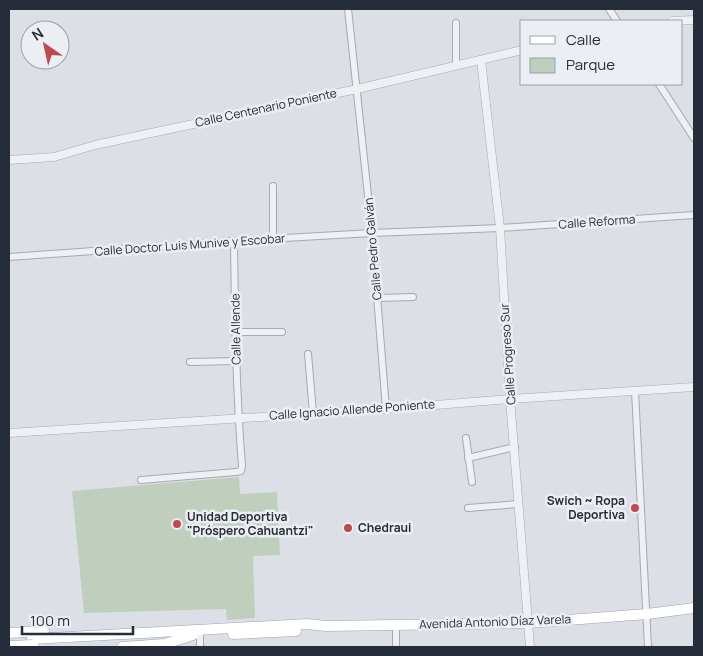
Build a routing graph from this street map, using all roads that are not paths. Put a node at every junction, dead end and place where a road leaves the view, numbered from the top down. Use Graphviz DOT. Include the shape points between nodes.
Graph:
graph roads {
  1 [pos="348,9"];
  2 [pos="609,9"];
  3 [pos="616,20"];
  4 [pos="456,24"];
  5 [pos="520,50"];
  6 [pos="481,60"];
  7 [pos="456,66"];
  8 [pos="660,85"];
  9 [pos="357,89"];
  10 [pos="694,138"];
  11 [pos="9,160"];
  12 [pos="273,186"];
  13 [pos="694,215"];
  14 [pos="500,228"];
  15 [pos="372,233"];
  16 [pos="273,239"];
  17 [pos="234,241"];
  18 [pos="9,257"];
  19 [pos="413,297"];
  20 [pos="378,298"];
  21 [pos="235,332"];
  22 [pos="282,332"];
  23 [pos="308,354"];
  24 [pos="236,361"];
  25 [pos="190,362"];
  26 [pos="694,387"];
  27 [pos="635,390"];
  28 [pos="510,399"];
  29 [pos="386,409"];
  30 [pos="313,413"];
  31 [pos="238,417"];
  32 [pos="9,433"];
  33 [pos="466,438"];
  34 [pos="514,447"];
  35 [pos="468,458"];
  36 [pos="141,480"];
  37 [pos="472,482"];
  38 [pos="518,504"];
  39 [pos="468,508"];
  40 [pos="694,608"];
  41 [pos="646,614"];
  42 [pos="528,624"];
  43 [pos="396,625"];
  44 [pos="326,626"];
  45 [pos="160,631"];
  46 [pos="21,632"];
  47 [pos="9,633"];
  48 [pos="197,635"];
  49 [pos="9,640"];
  50 [pos="32,642"];
  51 [pos="9,646"];
  52 [pos="18,647"];
  53 [pos="122,647"];
  54 [pos="200,647"];
  55 [pos="396,647"];
  56 [pos="530,647"];
  57 [pos="648,647"];
  1 -- 9 [label="street, Calle Pedro Galván"];
  2 -- 3 [label="street"];
  4 -- 7 [label="street"];
  5 -- 6 [label="street, Calle Centenario Poniente"];
  6 -- 7 [label="street, Calle Centenario Poniente"];
  6 -- 14 [label="street, Calle Progreso Sur"];
  7 -- 9 [label="street, Calle Centenario Poniente"];
  8 -- 10 [label="street"];
  9 -- 11 [label="street, Calle Centenario Poniente" via="95,145 54,157"];
  9 -- 15 [label="street, Calle Pedro Galván"];
  12 -- 16 [label="street"];
  13 -- 14 [label="street, Calle Reforma"];
  14 -- 15 [label="street, Calle Reforma"];
  14 -- 28 [label="street, Calle Progreso Sur"];
  15 -- 16 [label="street, Calle Doctor Luis Munive y Escobar"];
  15 -- 20 [label="street, Calle Pedro Galván"];
  16 -- 17 [label="street, Calle Doctor Luis Munive y Escobar"];
  17 -- 18 [label="street, Calle Doctor Luis Munive y Escobar"];
  17 -- 21 [label="street, Calle Allende"];
  19 -- 20 [label="street"];
  20 -- 29 [label="street, Calle Pedro Galván"];
  21 -- 22 [label="street"];
  21 -- 24 [label="street, Calle Allende"];
  23 -- 30 [label="street"];
  24 -- 25 [label="street"];
  24 -- 31 [label="street, Calle Allende"];
  26 -- 27 [label="street, Calle Ignacio Allende Poniente"];
  27 -- 28 [label="street, Calle Ignacio Allende Poniente"];
  27 -- 41 [label="street"];
  28 -- 29 [label="street, Calle Ignacio Allende Poniente"];
  28 -- 34 [label="street, Calle Progreso Sur"];
  29 -- 30 [label="street, Calle Ignacio Allende Poniente"];
  30 -- 31 [label="street, Calle Ignacio Allende Poniente"];
  31 -- 32 [label="street, Calle Ignacio Allende Poniente"];
  31 -- 36 [label="street, Calle Allende" via="241,471"];
  33 -- 35 [label="street"];
  34 -- 35 [label="street"];
  34 -- 38 [label="street, Calle Progreso Sur"];
  35 -- 37 [label="street"];
  38 -- 39 [label="street"];
  38 -- 42 [label="street, Calle Progreso Sur"];
  40 -- 41 [label="main road, Avenida Antonio Díaz Varela"];
  41 -- 42 [label="main road, Avenida Antonio Díaz Varela"];
  41 -- 57 [label="street"];
  42 -- 43 [label="main road, Avenida Antonio Díaz Varela"];
  42 -- 56 [label="street, Calle Progreso Sur"];
  43 -- 44 [label="main road, Avenida Antonio Díaz Varela"];
  43 -- 55 [label="street"];
  44 -- 45 [label="main road, Avenida Antonio Díaz Varela" via="307,624"];
  44 -- 48 [label="main road, Avenida Antonio Díaz Varela" via="269,633"];
  45 -- 46 [label="main road" via="133,626"];
  45 -- 50 [label="main road, Avenida Antonio Díaz Varela"];
  46 -- 47 [label="main road"];
  46 -- 52 [label="main road"];
  48 -- 50 [label="main road, Avenida Antonio Díaz Varela"];
  48 -- 53 [label="main road" via="165,644"];
  48 -- 54 [label="street"];
  49 -- 50 [label="main road"];
  50 -- 51 [label="main road, bridge"];
}
